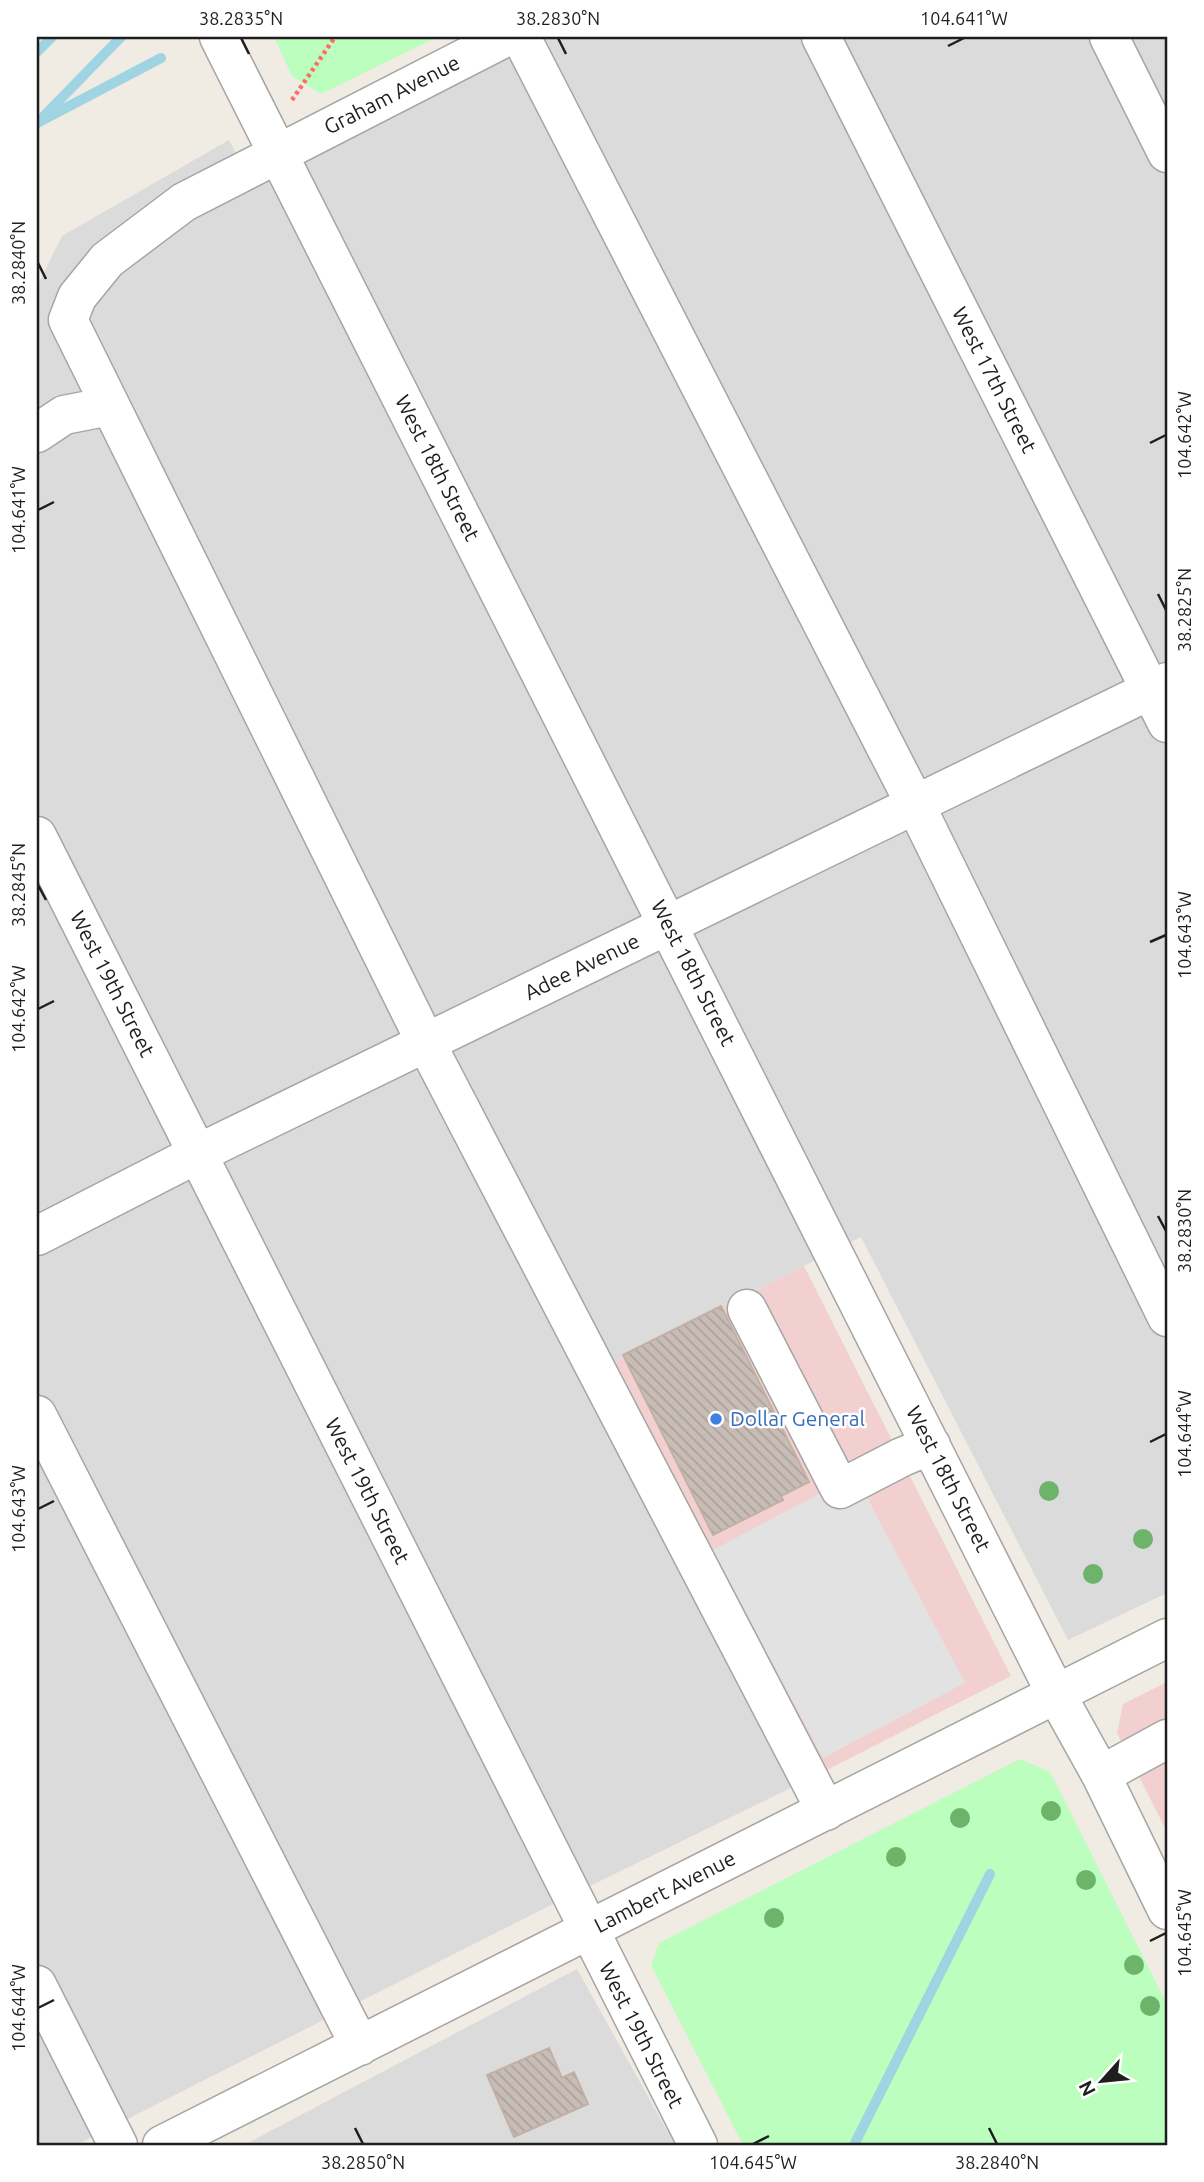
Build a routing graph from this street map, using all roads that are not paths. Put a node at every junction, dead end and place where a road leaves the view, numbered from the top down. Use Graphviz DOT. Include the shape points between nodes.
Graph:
graph roads {
  1 [pos="219,37"];
  2 [pos="506,37"];
  3 [pos="521,37"];
  4 [pos="821,37"];
  5 [pos="1109,37"];
  6 [pos="273,144"];
  7 [pos="1167,153"];
  8 [pos="110,406"];
  9 [pos="37,433"];
  10 [pos="1162,698"];
  11 [pos="915,804"];
  12 [pos="37,836"];
  13 [pos="668,925"];
  14 [pos="426,1043"];
  15 [pos="197,1154"];
  16 [pos="37,1236"];
  17 [pos="747,1309"];
  18 [pos="1167,1317"];
  19 [pos="37,1415"];
  20 [pos="931,1446"];
  21 [pos="1166,1642"];
  22 [pos="1056,1694"];
  23 [pos="1167,1739"];
  24 [pos="1101,1775"];
  25 [pos="826,1811"];
  26 [pos="1167,1910"];
  27 [pos="588,1931"];
  28 [pos="37,1985"];
  29 [pos="360,2046"];
  30 [pos="118,2145"];
  31 [pos="162,2145"];
  32 [pos="698,2145"];
  1 -- 6 [label="street, West 18th Street"];
  2 -- 6 [label="street, Graham Avenue"];
  3 -- 11 [label="street"];
  4 -- 10 [label="street, West 17th Street"];
  5 -- 7 [label="street"];
  6 -- 8 [label="street, Graham Avenue" via="107,260 77,297 68,320"];
  6 -- 13 [label="street, West 18th Street"];
  8 -- 9 [label="street" via="64,415"];
  8 -- 14 [label="street, Graham Avenue"];
  10 -- 11 [label="street, Adee Avenue"];
  11 -- 13 [label="street, Adee Avenue"];
  11 -- 18 [label="street"];
  12 -- 15 [label="street, West 19th Street"];
  13 -- 14 [label="street, Adee Avenue"];
  13 -- 20 [label="street, West 18th Street"];
  14 -- 15 [label="street, Adee Avenue"];
  14 -- 25 [label="street, Graham Avenue"];
  15 -- 16 [label="street, Adee Avenue"];
  15 -- 27 [label="street, West 19th Street"];
  17 -- 20 [label="street" via="840,1489"];
  19 -- 29 [label="street"];
  20 -- 22 [label="street, West 18th Street"];
  21 -- 22 [label="street, Lambert Avenue"];
  22 -- 24 [label="street, West 18th Street"];
  22 -- 25 [label="street, Lambert Avenue"];
  23 -- 24 [label="street"];
  24 -- 26 [label="street, West 18th Street"];
  25 -- 27 [label="street, Lambert Avenue"];
  27 -- 29 [label="street, Lambert Avenue"];
  27 -- 32 [label="street, West 19th Street"];
  28 -- 30 [label="street"];
  29 -- 31 [label="street, Lambert Avenue"];
}
